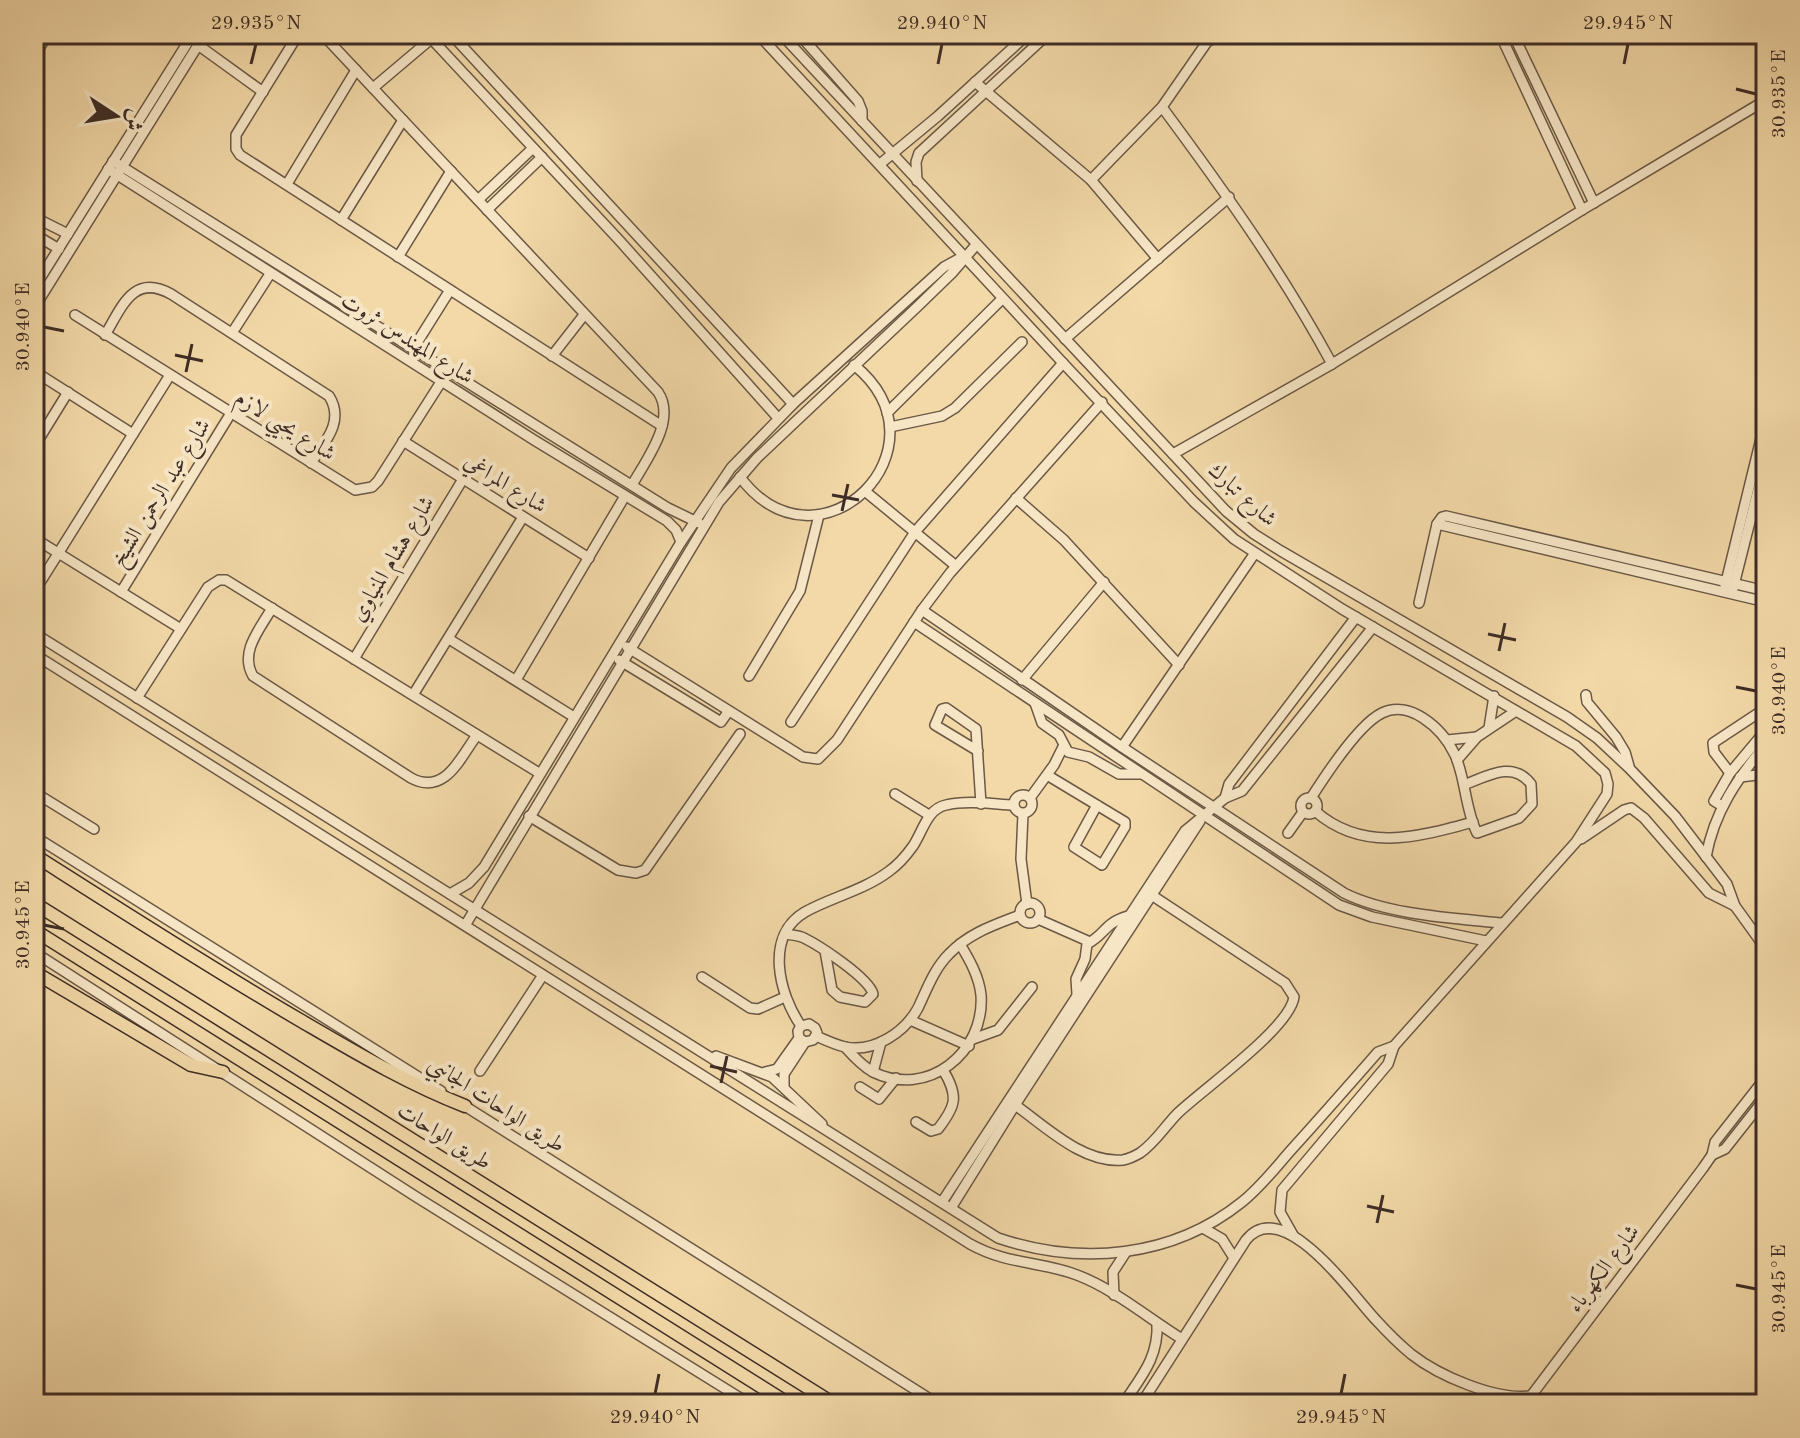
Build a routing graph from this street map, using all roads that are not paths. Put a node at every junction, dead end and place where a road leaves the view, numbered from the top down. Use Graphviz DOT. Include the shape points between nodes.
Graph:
graph roads {
  1 [pos="48,34"];
  2 [pos="193,34"];
  3 [pos="205,34"];
  4 [pos="311,34"];
  5 [pos="451,34"];
  6 [pos="758,34"];
  7 [pos="781,34"];
  8 [pos="799,34"];
  9 [pos="818,34"];
  10 [pos="1028,34"];
  11 [pos="1048,34"];
  12 [pos="1223,34"];
  13 [pos="1500,34"];
  14 [pos="1513,34"];
  15 [pos="429,36"];
  16 [pos="808,44"];
  17 [pos="198,45"];
  18 [pos="34,57"];
  19 [pos="478,63"];
  20 [pos="356,70"];
  21 [pos="465,75"];
  22 [pos="975,82"];
  23 [pos="373,88"];
  24 [pos="986,91"];
  25 [pos="263,92"];
  26 [pos="1766,100"];
  27 [pos="1162,107"];
  28 [pos="403,120"];
  29 [pos="862,121"];
  30 [pos="533,148"];
  31 [pos="893,154"];
  32 [pos="542,157"];
  33 [pos="880,164"];
  34 [pos="115,168"];
  35 [pos="451,171"];
  36 [pos="1091,180"];
  37 [pos="917,181"];
  38 [pos="287,184"];
  39 [pos="1229,197"];
  40 [pos="478,200"];
  41 [pos="1594,203"];
  42 [pos="487,210"];
  43 [pos="1582,210"];
  44 [pos="34,217"];
  45 [pos="341,220"];
  46 [pos="34,234"];
  47 [pos="68,234"];
  48 [pos="976,245"];
  49 [pos="59,249"];
  50 [pos="964,256"];
  51 [pos="398,257"];
  52 [pos="1158,259"];
  53 [pos="270,274"];
  54 [pos="34,288"];
  55 [pos="450,290"];
  56 [pos="1002,299"];
  57 [pos="34,308"];
  58 [pos="75,315"];
  59 [pos="584,315"];
  60 [pos="1045,319"];
  61 [pos="1033,331"];
  62 [pos="232,333"];
  63 [pos="105,335"];
  64 [pos="1065,339"];
  65 [pos="1022,342"];
  66 [pos="413,349"];
  67 [pos="552,356"];
  68 [pos="433,361"];
  69 [pos="1063,363"];
  70 [pos="1332,364"];
  71 [pos="854,365"];
  72 [pos="34,371"];
  73 [pos="426,372"];
  74 [pos="170,375"];
  75 [pos="441,382"];
  76 [pos="68,392"];
  77 [pos="1102,402"];
  78 [pos="793,404"];
  79 [pos="231,413"];
  80 [pos="887,413"];
  81 [pos="778,418"];
  82 [pos="1766,418"];
  83 [pos="662,426"];
  84 [pos="890,427"];
  85 [pos="133,434"];
  86 [pos="403,441"];
  87 [pos="34,447"];
  88 [pos="1173,454"];
  89 [pos="1766,458"];
  90 [pos="311,463"];
  91 [pos="740,477"];
  92 [pos="463,479"];
  93 [pos="632,485"];
  94 [pos="866,492"];
  95 [pos="625,496"];
  96 [pos="1016,498"];
  97 [pos="674,511"];
  98 [pos="819,515"];
  99 [pos="523,517"];
  100 [pos="667,521"];
  101 [pos="699,523"];
  102 [pos="915,532"];
  103 [pos="34,538"];
  104 [pos="681,542"];
  105 [pos="59,553"];
  106 [pos="1255,553"];
  107 [pos="966,555"];
  108 [pos="1289,556"];
  109 [pos="589,558"];
  110 [pos="974,562"];
  111 [pos="956,566"];
  112 [pos="1279,570"];
  113 [pos="1104,582"];
  114 [pos="1730,587"];
  115 [pos="1766,591"];
  116 [pos="34,592"];
  117 [pos="121,592"];
  118 [pos="1352,593"];
  119 [pos="1766,602"];
  120 [pos="1419,603"];
  121 [pos="272,608"];
  122 [pos="1342,609"];
  123 [pos="922,610"];
  124 [pos="1356,617"];
  125 [pos="914,622"];
  126 [pos="1373,627"];
  127 [pos="181,629"];
  128 [pos="34,633"];
  129 [pos="449,639"];
  130 [pos="620,643"];
  131 [pos="1446,648"];
  132 [pos="631,649"];
  133 [pos="34,654"];
  134 [pos="612,656"];
  135 [pos="354,659"];
  136 [pos="622,663"];
  137 [pos="1437,663"];
  138 [pos="1179,665"];
  139 [pos="749,676"];
  140 [pos="516,680"];
  141 [pos="1022,680"];
  142 [pos="413,695"];
  143 [pos="1586,695"];
  144 [pos="1494,696"];
  145 [pos="137,698"];
  146 [pos="1035,703"];
  147 [pos="1766,708"];
  148 [pos="1516,711"];
  149 [pos="728,712"];
  150 [pos="574,717"];
  151 [pos="791,722"];
  152 [pos="1489,728"];
  153 [pos="1271,730"];
  154 [pos="1766,730"];
  155 [pos="740,734"];
  156 [pos="477,735"];
  157 [pos="1105,736"];
  158 [pos="1477,737"];
  159 [pos="1282,738"];
  160 [pos="1447,740"];
  161 [pos="1766,744"];
  162 [pos="1098,746"];
  163 [pos="1063,747"];
  164 [pos="1122,747"];
  165 [pos="978,751"];
  166 [pos="1073,754"];
  167 [pos="1457,760"];
  168 [pos="1054,765"];
  169 [pos="1629,768"];
  170 [pos="539,773"];
  171 [pos="1140,774"];
  172 [pos="1766,774"];
  173 [pos="1047,775"];
  174 [pos="1735,775"];
  175 [pos="1464,785"];
  176 [pos="34,792"];
  177 [pos="895,794"];
  178 [pos="1030,798"];
  179 [pos="1225,798"];
  180 [pos="1311,798"];
  181 [pos="981,804"];
  182 [pos="1014,805"];
  183 [pos="1097,805"];
  184 [pos="1216,807"];
  185 [pos="318,811"];
  186 [pos="1315,811"];
  187 [pos="1303,812"];
  188 [pos="1023,814"];
  189 [pos="929,815"];
  190 [pos="529,816"];
  191 [pos="1203,816"];
  192 [pos="1473,822"];
  193 [pos="308,828"];
  194 [pos="94,829"];
  195 [pos="1288,833"];
  196 [pos="34,836"];
  197 [pos="1576,842"];
  198 [pos="34,855"];
  199 [pos="1706,857"];
  200 [pos="450,894"];
  201 [pos="1153,896"];
  202 [pos="34,903"];
  203 [pos="1027,904"];
  204 [pos="1735,906"];
  205 [pos="475,909"];
  206 [pos="1020,915"];
  207 [pos="1129,916"];
  208 [pos="1038,919"];
  209 [pos="1502,923"];
  210 [pos="466,924"];
  211 [pos="34,930"];
  212 [pos="785,934"];
  213 [pos="1486,941"];
  214 [pos="960,944"];
  215 [pos="1087,946"];
  216 [pos="1766,949"];
  217 [pos="825,951"];
  218 [pos="34,952"];
  219 [pos="34,972"];
  220 [pos="543,975"];
  221 [pos="702,977"];
  222 [pos="1032,987"];
  223 [pos="1077,994"];
  224 [pos="785,997"];
  225 [pos="625,1002"];
  226 [pos="615,1020"];
  227 [pos="910,1020"];
  228 [pos="801,1026"];
  229 [pos="816,1036"];
  230 [pos="802,1040"];
  231 [pos="881,1042"];
  232 [pos="971,1042"];
  233 [pos="1394,1046"];
  234 [pos="845,1047"];
  235 [pos="702,1053"];
  236 [pos="943,1070"];
  237 [pos="480,1071"];
  238 [pos="223,1072"];
  239 [pos="765,1072"];
  240 [pos="873,1072"];
  241 [pos="1766,1077"];
  242 [pos="896,1078"];
  243 [pos="784,1087"];
  244 [pos="860,1087"];
  245 [pos="1766,1097"];
  246 [pos="1015,1105"];
  247 [pos="465,1106"];
  248 [pos="916,1122"];
  249 [pos="995,1129"];
  250 [pos="829,1133"];
  251 [pos="1712,1155"];
  252 [pos="942,1202"];
  253 [pos="951,1208"];
  254 [pos="1203,1228"];
  255 [pos="1295,1238"];
  256 [pos="1126,1252"];
  257 [pos="1053,1253"];
  258 [pos="1234,1258"];
  259 [pos="1051,1269"];
  260 [pos="1114,1295"];
  261 [pos="1157,1323"];
  262 [pos="1182,1339"];
  263 [pos="1527,1400"];
  264 [pos="750,1404"];
  265 [pos="789,1404"];
  266 [pos="834,1404"];
  267 [pos="938,1404"];
  268 [pos="1123,1404"];
  269 [pos="1141,1404"];
  1 -- 18 [label="street"];
  2 -- 34 [label="street"];
  3 -- 17 [label="street"];
  4 -- 20 [label="street" via="326,38"];
  4 -- 25 [label="street" via="296,38"];
  5 -- 19 [label="street"];
  6 -- 33 [label="street, شارع تبارك"];
  7 -- 29 [label="street, شارع تبارك"];
  8 -- 16 [label="street"];
  9 -- 16 [label="street"];
  10 -- 22 [label="street"];
  11 -- 24 [label="street"];
  12 -- 27 [label="street" via="1207,42"];
  13 -- 43 [label="street"];
  14 -- 41 [label="street"];
  15 -- 21 [label="street"];
  15 -- 23 [label="street"];
  16 -- 29 [label="street" via="858,101"];
  17 -- 25 [label="street"];
  17 -- 34 [label="street"];
  19 -- 21 [label="street"];
  19 -- 78 [label="street"];
  20 -- 23 [label="street"];
  20 -- 38 [label="street"];
  21 -- 30 [label="street"];
  22 -- 24 [label="street"];
  22 -- 31 [label="street"];
  23 -- 28 [label="street"];
  24 -- 36 [label="street"];
  24 -- 37 [label="street" via="919,153"];
  25 -- 38 [label="street" via="236,135 236,149"];
  26 -- 41 [label="street"];
  27 -- 36 [label="street"];
  27 -- 39 [label="street"];
  28 -- 35 [label="street"];
  28 -- 45 [label="street"];
  29 -- 31 [label="street, شارع تبارك"];
  30 -- 32 [label="street"];
  30 -- 40 [label="street"];
  31 -- 33 [label="street"];
  31 -- 37 [label="street, شارع تبارك"];
  32 -- 42 [label="street"];
  32 -- 81 [label="street"];
  33 -- 50 [label="street, شارع تبارك"];
  34 -- 47 [label="street"];
  34 -- 53 [label="street, شارع المهندس ثروت"];
  34 -- 57 [label="street"];
  34 -- 66 [label="street, شارع المهندس ثروت"];
  35 -- 40 [label="street"];
  35 -- 51 [label="street"];
  36 -- 52 [label="street"];
  37 -- 48 [label="street, شارع تبارك"];
  38 -- 45 [label="street"];
  39 -- 52 [label="street"];
  39 -- 70 [label="street"];
  40 -- 42 [label="street"];
  41 -- 43 [label="street"];
  42 -- 59 [label="street"];
  43 -- 70 [label="street"];
  44 -- 47 [label="street"];
  45 -- 51 [label="street"];
  46 -- 49 [label="street"];
  47 -- 49 [label="street"];
  48 -- 50 [label="street"];
  48 -- 60 [label="street, شارع تبارك"];
  49 -- 54 [label="street"];
  50 -- 56 [label="street, شارع تبارك"];
  50 -- 71 [label="street"];
  50 -- 78 [label="street" via="944,267"];
  51 -- 55 [label="street"];
  52 -- 64 [label="street"];
  53 -- 62 [label="street"];
  53 -- 73 [label="street, شارع المهندس ثروت"];
  55 -- 66 [label="street"];
  55 -- 67 [label="street"];
  56 -- 61 [label="street, شارع تبارك"];
  56 -- 80 [label="street"];
  58 -- 63 [label="street, شارع يحيي لازم"];
  59 -- 67 [label="street"];
  59 -- 83 [label="street" via="658,392 665,408"];
  60 -- 61 [label="street"];
  60 -- 64 [label="street, شارع تبارك"];
  61 -- 69 [label="street, شارع تبارك"];
  62 -- 63 [label="street" via="171,294 145,287 129,295"];
  62 -- 90 [label="street" via="321,390 334,404 335,423"];
  63 -- 74 [label="street, شارع يحيي لازم"];
  64 -- 88 [label="street, شارع تبارك"];
  65 -- 84 [label="street" via="955,408 942,416"];
  66 -- 68 [label="street, شارع المهندس ثروت"];
  67 -- 83 [label="street"];
  68 -- 73 [label="street"];
  68 -- 93 [label="street, شارع المهندس ثروت"];
  69 -- 77 [label="street, شارع تبارك"];
  69 -- 102 [label="street"];
  70 -- 88 [label="street"];
  71 -- 80 [label="street" via="872,382"];
  71 -- 91 [label="street"];
  72 -- 76 [label="street"];
  73 -- 75 [label="street, شارع المهندس ثروت"];
  74 -- 79 [label="street, شارع يحيي لازم"];
  74 -- 85 [label="street"];
  75 -- 86 [label="street, شارع يحيي لازم"];
  75 -- 95 [label="street, شارع المهندس ثروت"];
  76 -- 85 [label="street"];
  76 -- 87 [label="street"];
  77 -- 96 [label="street"];
  77 -- 106 [label="street, شارع تبارك" via="1194,502"];
  78 -- 81 [label="street"];
  79 -- 90 [label="street, شارع يحيي لازم"];
  79 -- 117 [label="street, شارع عبد الرحمن الشيخ"];
  80 -- 84 [label="street"];
  81 -- 101 [label="street" via="731,468"];
  82 -- 114 [label="street"];
  83 -- 93 [label="street"];
  84 -- 94 [label="street" via="885,461"];
  85 -- 105 [label="street"];
  86 -- 90 [label="street, شارع يحيي لازم" via="378,481 364,490 355,490"];
  86 -- 92 [label="street, شارع المراغي"];
  88 -- 108 [label="street, شارع تبارك" via="1226,511"];
  89 -- 114 [label="street"];
  91 -- 98 [label="street" via="765,503 794,514"];
  91 -- 101 [label="street"];
  92 -- 99 [label="street, شارع المراغي"];
  92 -- 135 [label="street, شارع هشام المنياوي"];
  93 -- 97 [label="street, شارع المهندس ثروت"];
  94 -- 98 [label="street" via="841,509"];
  94 -- 102 [label="street"];
  95 -- 100 [label="street, شارع المهندس ثروت"];
  95 -- 109 [label="street"];
  96 -- 107 [label="street"];
  96 -- 113 [label="street"];
  97 -- 100 [label="street"];
  97 -- 101 [label="street, شارع المهندس ثروت"];
  98 -- 139 [label="street" via="800,591"];
  99 -- 109 [label="street, شارع المراغي"];
  99 -- 129 [label="street"];
  100 -- 104 [label="street, شارع المهندس ثروت"];
  101 -- 104 [label="street"];
  101 -- 132 [label="street"];
  102 -- 111 [label="street"];
  102 -- 151 [label="street"];
  103 -- 105 [label="street"];
  104 -- 130 [label="street"];
  105 -- 116 [label="street"];
  105 -- 117 [label="street"];
  106 -- 112 [label="street, شارع تبارك"];
  106 -- 138 [label="street"];
  107 -- 110 [label="street"];
  107 -- 111 [label="street"];
  108 -- 112 [label="street"];
  108 -- 118 [label="street, شارع تبارك"];
  109 -- 140 [label="street"];
  111 -- 123 [label="street"];
  112 -- 122 [label="street, شارع تبارك"];
  113 -- 138 [label="street"];
  113 -- 141 [label="street"];
  114 -- 115 [label="street"];
  114 -- 119 [label="street"];
  114 -- 120 [label="street" via="1442,517"];
  117 -- 127 [label="street"];
  118 -- 122 [label="street"];
  118 -- 131 [label="street, شارع تبارك"];
  121 -- 127 [label="street" via="219,580 208,587"];
  121 -- 135 [label="street"];
  121 -- 156 [label="street" via="247,656 253,676 411,778 433,783 447,777"];
  122 -- 124 [label="street, شارع تبارك"];
  123 -- 125 [label="street"];
  123 -- 141 [label="street"];
  124 -- 126 [label="street, شارع تبارك"];
  124 -- 153 [label="street"];
  125 -- 146 [label="street"];
  125 -- 149 [label="street" via="837,740 818,759 803,757"];
  126 -- 137 [label="street, شارع تبارك"];
  126 -- 159 [label="street"];
  127 -- 145 [label="street"];
  128 -- 145 [label="street"];
  129 -- 140 [label="street"];
  129 -- 142 [label="street"];
  130 -- 132 [label="street"];
  130 -- 134 [label="street"];
  131 -- 137 [label="street"];
  131 -- 169 [label="street, شارع تبارك" via="1583,727"];
  132 -- 136 [label="street"];
  132 -- 149 [label="street"];
  133 -- 193 [label="street"];
  134 -- 136 [label="street"];
  134 -- 150 [label="street"];
  135 -- 142 [label="street"];
  136 -- 149 [label="street" via="721,722"];
  136 -- 190 [label="street"];
  137 -- 144 [label="street, شارع تبارك"];
  138 -- 164 [label="street"];
  140 -- 150 [label="street"];
  141 -- 157 [label="street"];
  142 -- 156 [label="street"];
  143 -- 169 [label="street" via="1621,744"];
  144 -- 148 [label="street, شارع تبارك"];
  144 -- 152 [label="street"];
  145 -- 185 [label="street"];
  146 -- 162 [label="street"];
  146 -- 163 [label="street" via="1042,723 1062,739"];
  147 -- 174 [label="street" via="1713,743 1714,752"];
  148 -- 152 [label="street"];
  148 -- 197 [label="street, شارع تبارك" via="1576,746 1605,773 1607,794"];
  150 -- 170 [label="street"];
  152 -- 158 [label="street"];
  153 -- 159 [label="street"];
  153 -- 179 [label="street" via="1229,784"];
  154 -- 174 [label="street"];
  155 -- 190 [label="street" via="645,870 618,870"];
  156 -- 170 [label="street"];
  157 -- 162 [label="street"];
  157 -- 164 [label="street"];
  158 -- 160 [label="street"];
  158 -- 167 [label="street"];
  159 -- 179 [label="street" via="1242,791"];
  160 -- 167 [label="street"];
  160 -- 180 [label="street" via="1411,711 1380,714"];
  161 -- 174 [label="street"];
  162 -- 171 [label="street"];
  163 -- 166 [label="street"];
  163 -- 168 [label="street"];
  164 -- 184 [label="street"];
  165 -- 165 [label="street" via="974,726 942,709 935,725"];
  165 -- 181 [label="street"];
  166 -- 168 [label="street"];
  166 -- 171 [label="street" via="1119,774"];
  167 -- 175 [label="street"];
  168 -- 173 [label="street"];
  169 -- 199 [label="street, شارع تبارك"];
  170 -- 200 [label="street" via="484,867"];
  171 -- 191 [label="street"];
  172 -- 174 [label="street"];
  173 -- 178 [label="street"];
  173 -- 183 [label="street"];
  174 -- 199 [label="street" via="1718,804"];
  175 -- 192 [label="street"];
  175 -- 192 [label="street" via="1507,770 1525,776 1533,794 1532,804 1519,818 1479,834"];
  176 -- 194 [label="street"];
  177 -- 189 [label="street"];
  178 -- 182 [label="street" via="1021,795"];
  178 -- 188 [label="street" via="1032,808"];
  179 -- 184 [label="street"];
  180 -- 186 [label="street"];
  180 -- 187 [label="street" via="1301,804"];
  181 -- 182 [label="street"];
  181 -- 189 [label="street" via="946,805"];
  182 -- 188 [label="street"];
  183 -- 183 [label="street" via="1126,824 1102,865 1074,847"];
  184 -- 191 [label="street"];
  184 -- 209 [label="street" via="1352,897"];
  185 -- 193 [label="street"];
  185 -- 200 [label="street"];
  186 -- 187 [label="street"];
  186 -- 192 [label="street" via="1345,831 1381,839"];
  187 -- 195 [label="street"];
  188 -- 203 [label="street"];
  189 -- 212 [label="street" via="897,864 868,885 804,913"];
  190 -- 205 [label="street"];
  191 -- 201 [label="street"];
  191 -- 207 [label="street" via="1185,831"];
  191 -- 213 [label="street" via="1355,912"];
  193 -- 210 [label="street"];
  196 -- 247 [label="street, طريق الواحات الجانبي"];
  197 -- 204 [label="street, شارع تبارك" via="1631,808 1709,893"];
  197 -- 209 [label="street"];
  198 -- 247 [label="highway" via="375,1064"];
  199 -- 204 [label="street, شارع تبارك" via="1730,888"];
  200 -- 205 [label="street"];
  201 -- 246 [label="street"];
  201 -- 246 [label="street" via="1285,983 1293,1005 1260,1043 1132,1157 1083,1152"];
  202 -- 266 [label="highway, طريق الواحات"];
  203 -- 206 [label="street"];
  203 -- 208 [label="street" via="1038,907"];
  204 -- 216 [label="street, شارع تبارك"];
  205 -- 210 [label="street"];
  205 -- 225 [label="street"];
  206 -- 208 [label="street" via="1027,923"];
  206 -- 214 [label="street"];
  207 -- 215 [label="street" via="1111,921"];
  207 -- 223 [label="street"];
  208 -- 215 [label="street"];
  209 -- 213 [label="street"];
  210 -- 220 [label="street"];
  211 -- 265 [label="highway, طريق الواحات"];
  212 -- 217 [label="street" via="800,936"];
  212 -- 224 [label="street" via="779,965"];
  213 -- 233 [label="street"];
  214 -- 227 [label="street" via="938,967"];
  214 -- 232 [label="street" via="981,991"];
  215 -- 223 [label="street" via="1076,979"];
  217 -- 217 [label="street" via="870,986 869,1000 840,997 832,990"];
  218 -- 238 [label="street"];
  219 -- 238 [label="highway" via="191,1065"];
  220 -- 226 [label="street"];
  220 -- 237 [label="street"];
  221 -- 224 [label="street" via="750,1008"];
  222 -- 232 [label="street" via="998,1030"];
  223 -- 249 [label="street"];
  224 -- 228 [label="street"];
  225 -- 226 [label="street"];
  225 -- 235 [label="street"];
  226 -- 259 [label="street" via="980,1250"];
  227 -- 231 [label="street"];
  227 -- 232 [label="street"];
  228 -- 229 [label="street" via="814,1026"];
  228 -- 230 [label="street"];
  229 -- 230 [label="street" via="811,1042"];
  229 -- 234 [label="street"];
  230 -- 239 [label="street" via="777,1069"];
  230 -- 243 [label="street" via="784,1074"];
  231 -- 234 [label="street"];
  231 -- 240 [label="street"];
  232 -- 236 [label="street"];
  233 -- 254 [label="street" via="1378,1052 1256,1190"];
  233 -- 255 [label="street" via="1388,1064 1282,1190 1280,1212"];
  234 -- 240 [label="street"];
  235 -- 239 [label="street"];
  235 -- 250 [label="street"];
  236 -- 242 [label="street"];
  236 -- 248 [label="street" via="953,1108 938,1129 931,1131"];
  238 -- 264 [label="street"];
  239 -- 243 [label="street"];
  240 -- 242 [label="street"];
  241 -- 251 [label="street, شارع الكهرباء" via="1715,1142"];
  242 -- 244 [label="street" via="879,1099"];
  243 -- 250 [label="street"];
  245 -- 251 [label="street, شارع الكهرباء" via="1725,1149"];
  246 -- 249 [label="street"];
  247 -- 267 [label="street, طريق الواحات الجانبي"];
  249 -- 252 [label="street"];
  249 -- 253 [label="street"];
  250 -- 252 [label="street"];
  251 -- 263 [label="street, شارع الكهرباء"];
  252 -- 253 [label="street"];
  253 -- 257 [label="street" via="998,1238"];
  254 -- 256 [label="street"];
  254 -- 258 [label="street" via="1222,1239"];
  255 -- 258 [label="street" via="1261,1228"];
  255 -- 263 [label="street" via="1425,1364 1474,1387"];
  256 -- 257 [label="street"];
  256 -- 260 [label="street" via="1113,1272"];
  257 -- 259 [label="street"];
  258 -- 262 [label="street"];
  259 -- 260 [label="street" via="1077,1275"];
  260 -- 261 [label="street"];
  261 -- 262 [label="street"];
  261 -- 268 [label="street" via="1154,1357"];
  262 -- 269 [label="street"];
}
